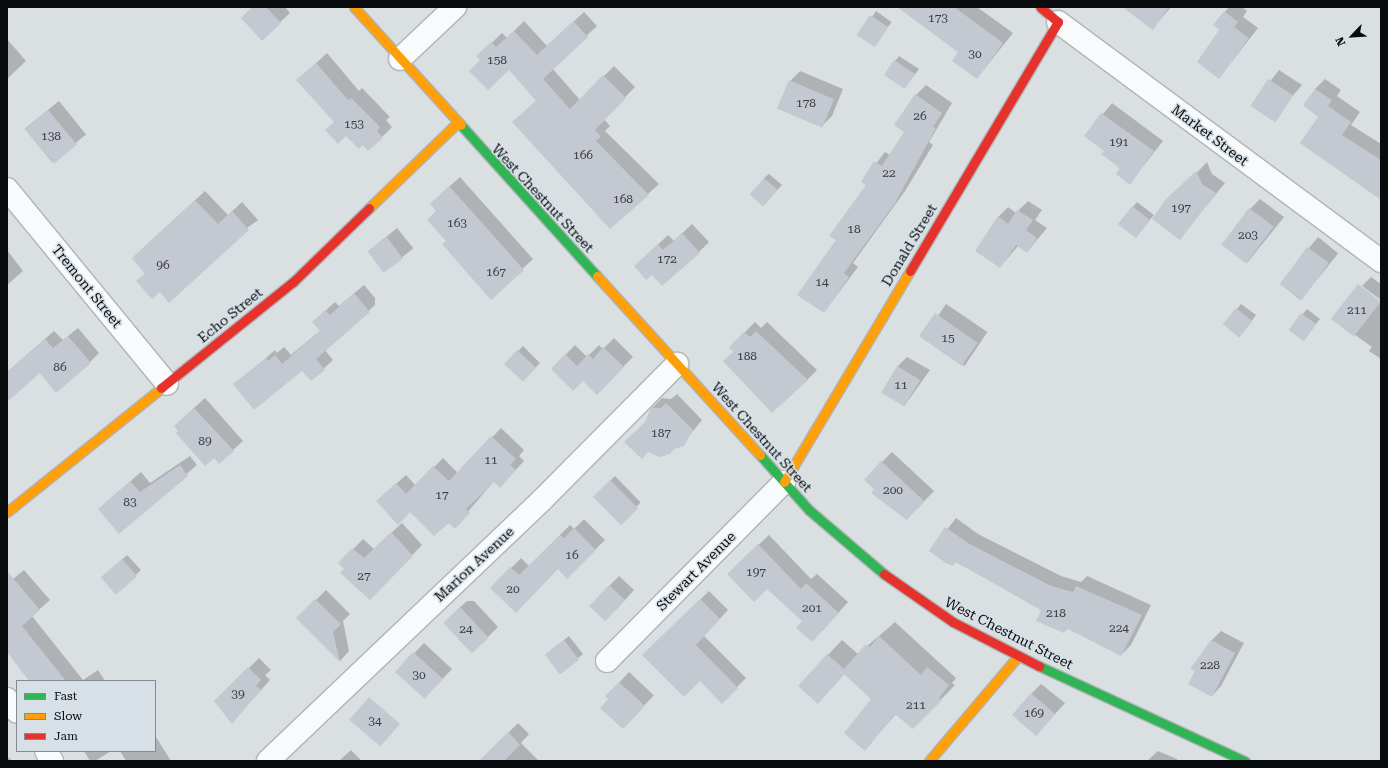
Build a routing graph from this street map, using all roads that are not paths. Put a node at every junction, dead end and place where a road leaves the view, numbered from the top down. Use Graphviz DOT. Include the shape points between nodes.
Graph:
graph roads {
  1 [pos="354,7"];
  2 [pos="455,7"];
  3 [pos="1040,7"];
  4 [pos="1058,22"];
  5 [pos="400,59"];
  6 [pos="456,124"];
  7 [pos="7,189"];
  8 [pos="1381,261"];
  9 [pos="677,364"];
  10 [pos="167,384"];
  11 [pos="784,482"];
  12 [pos="7,512"];
  13 [pos="1018,656"];
  14 [pos="607,661"];
  15 [pos="7,699"];
  16 [pos="16,711"];
  17 [pos="47,752"];
  18 [pos="52,761"];
  19 [pos="268,761"];
  20 [pos="929,761"];
  21 [pos="1245,761"];
  1 -- 5 [label="main road, West Chestnut Street"];
  2 -- 5 [label="street"];
  3 -- 4 [label="main road, Market Street"];
  4 -- 8 [label="street, Market Street"];
  4 -- 11 [label="main road, Donald Street"];
  5 -- 6 [label="main road, West Chestnut Street"];
  6 -- 9 [label="main road, West Chestnut Street"];
  6 -- 10 [label="main road, Echo Street" via="293,282"];
  7 -- 10 [label="street, Tremont Street"];
  9 -- 11 [label="main road, West Chestnut Street"];
  9 -- 19 [label="street, Marion Avenue" via="542,500"];
  10 -- 12 [label="main road, Echo Street"];
  11 -- 13 [label="main road, West Chestnut Street" via="835,536 890,580 953,622"];
  11 -- 14 [label="street, Stewart Avenue"];
  13 -- 20 [label="main road"];
  13 -- 21 [label="main road, West Chestnut Street"];
  15 -- 16 [label="street"];
  17 -- 18 [label="street"];
}
